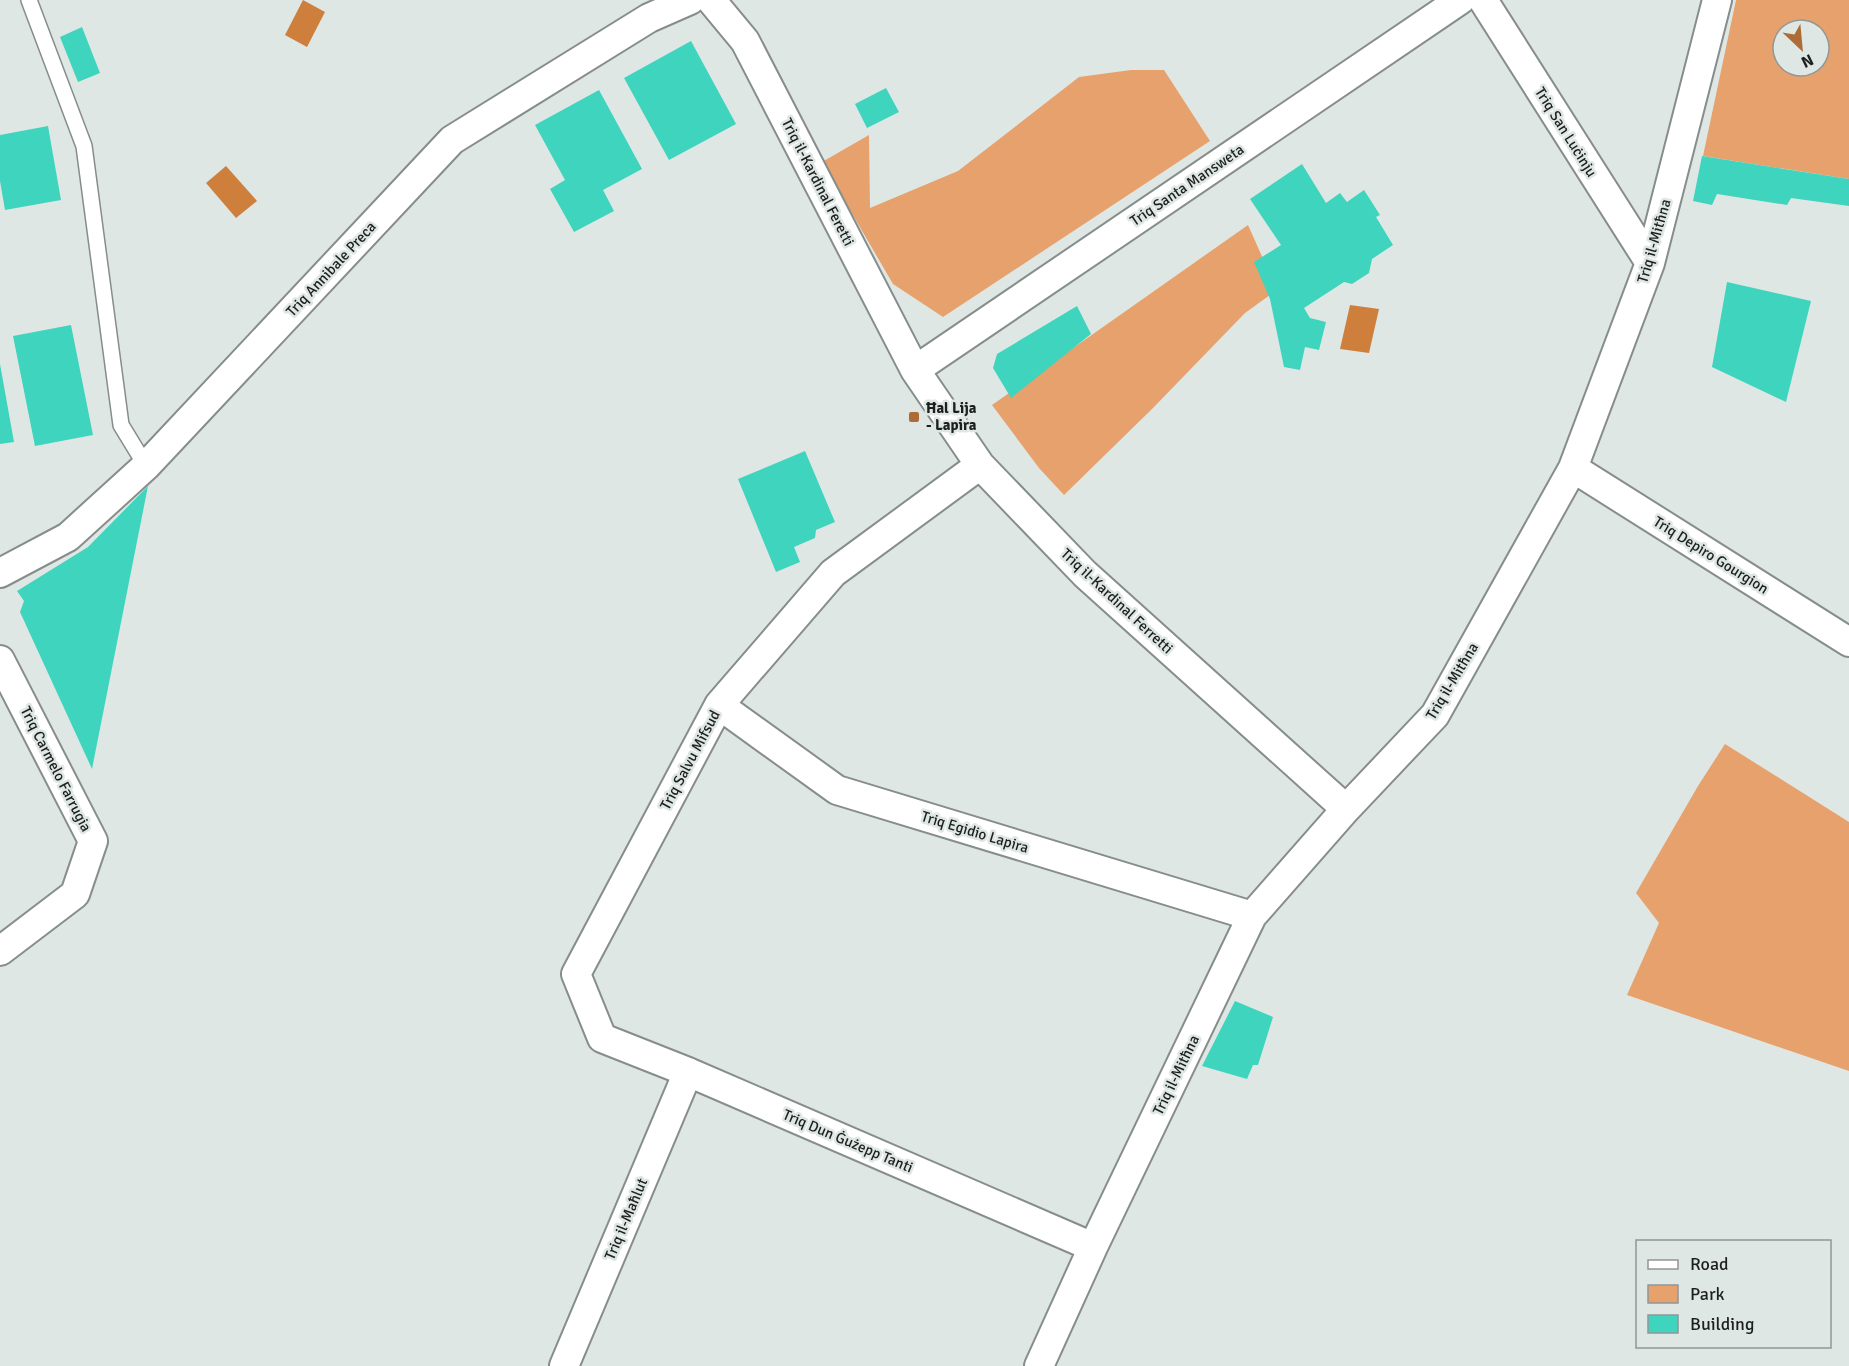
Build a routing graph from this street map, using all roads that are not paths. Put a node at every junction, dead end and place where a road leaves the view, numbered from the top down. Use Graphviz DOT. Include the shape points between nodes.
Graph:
graph roads {
  1 [pos="29,0"];
  2 [pos="690,0"];
  3 [pos="711,0"];
  4 [pos="1460,0"];
  5 [pos="1483,0"];
  6 [pos="1716,0"];
  7 [pos="645,9"];
  8 [pos="1650,263"];
  9 [pos="915,370"];
  10 [pos="980,465"];
  11 [pos="146,466"];
  12 [pos="1573,468"];
  13 [pos="0,573"];
  14 [pos="1849,642"];
  15 [pos="0,660"];
  16 [pos="720,705"];
  17 [pos="1346,809"];
  18 [pos="1252,916"];
  19 [pos="0,951"];
  20 [pos="602,1038"];
  21 [pos="688,1072"];
  22 [pos="1093,1247"];
  23 [pos="564,1366"];
  24 [pos="1039,1366"];
  1 -- 11 [label="lane" via="84,146 121,425"];
  2 -- 7 [label="street, Triq Annibale Preca"];
  3 -- 9 [label="street, Triq il-Kardinal Feretti" via="745,41"];
  4 -- 9 [label="street, Triq Santa Mansweta"];
  5 -- 8 [label="street, Triq San Luċinju"];
  6 -- 8 [label="street, Triq il-Mitħna"];
  7 -- 11 [label="street, Triq Annibale Preca" via="452,140"];
  8 -- 12 [label="street, Triq il-Mitħna"];
  9 -- 10 [label="street, Triq il-Kardinal Ferretti"];
  10 -- 16 [label="street, Triq Salvu Mifsud" via="833,573"];
  10 -- 17 [label="street, Triq il-Kardinal Ferretti" via="1085,574"];
  11 -- 13 [label="street, Triq Annibale Preca" via="68,537"];
  12 -- 14 [label="street, Triq Depiro Gourgion"];
  12 -- 17 [label="street, Triq il-Mitħna" via="1435,716"];
  15 -- 19 [label="street, Triq Carmelo Farrugia" via="93,841 75,894"];
  16 -- 18 [label="street, Triq Egidio Lapira" via="837,790"];
  16 -- 20 [label="street, Triq Salvu Mifsud" via="576,974"];
  17 -- 18 [label="street, Triq il-Mitħna"];
  18 -- 22 [label="street, Triq il-Mitħna"];
  20 -- 21 [label="street, Triq Dun Ġużepp Tanti"];
  21 -- 22 [label="street, Triq Dun Ġużepp Tanti"];
  21 -- 23 [label="street, Triq il-Maħlut"];
  22 -- 24 [label="street, Triq il-Mitħna"];
}
